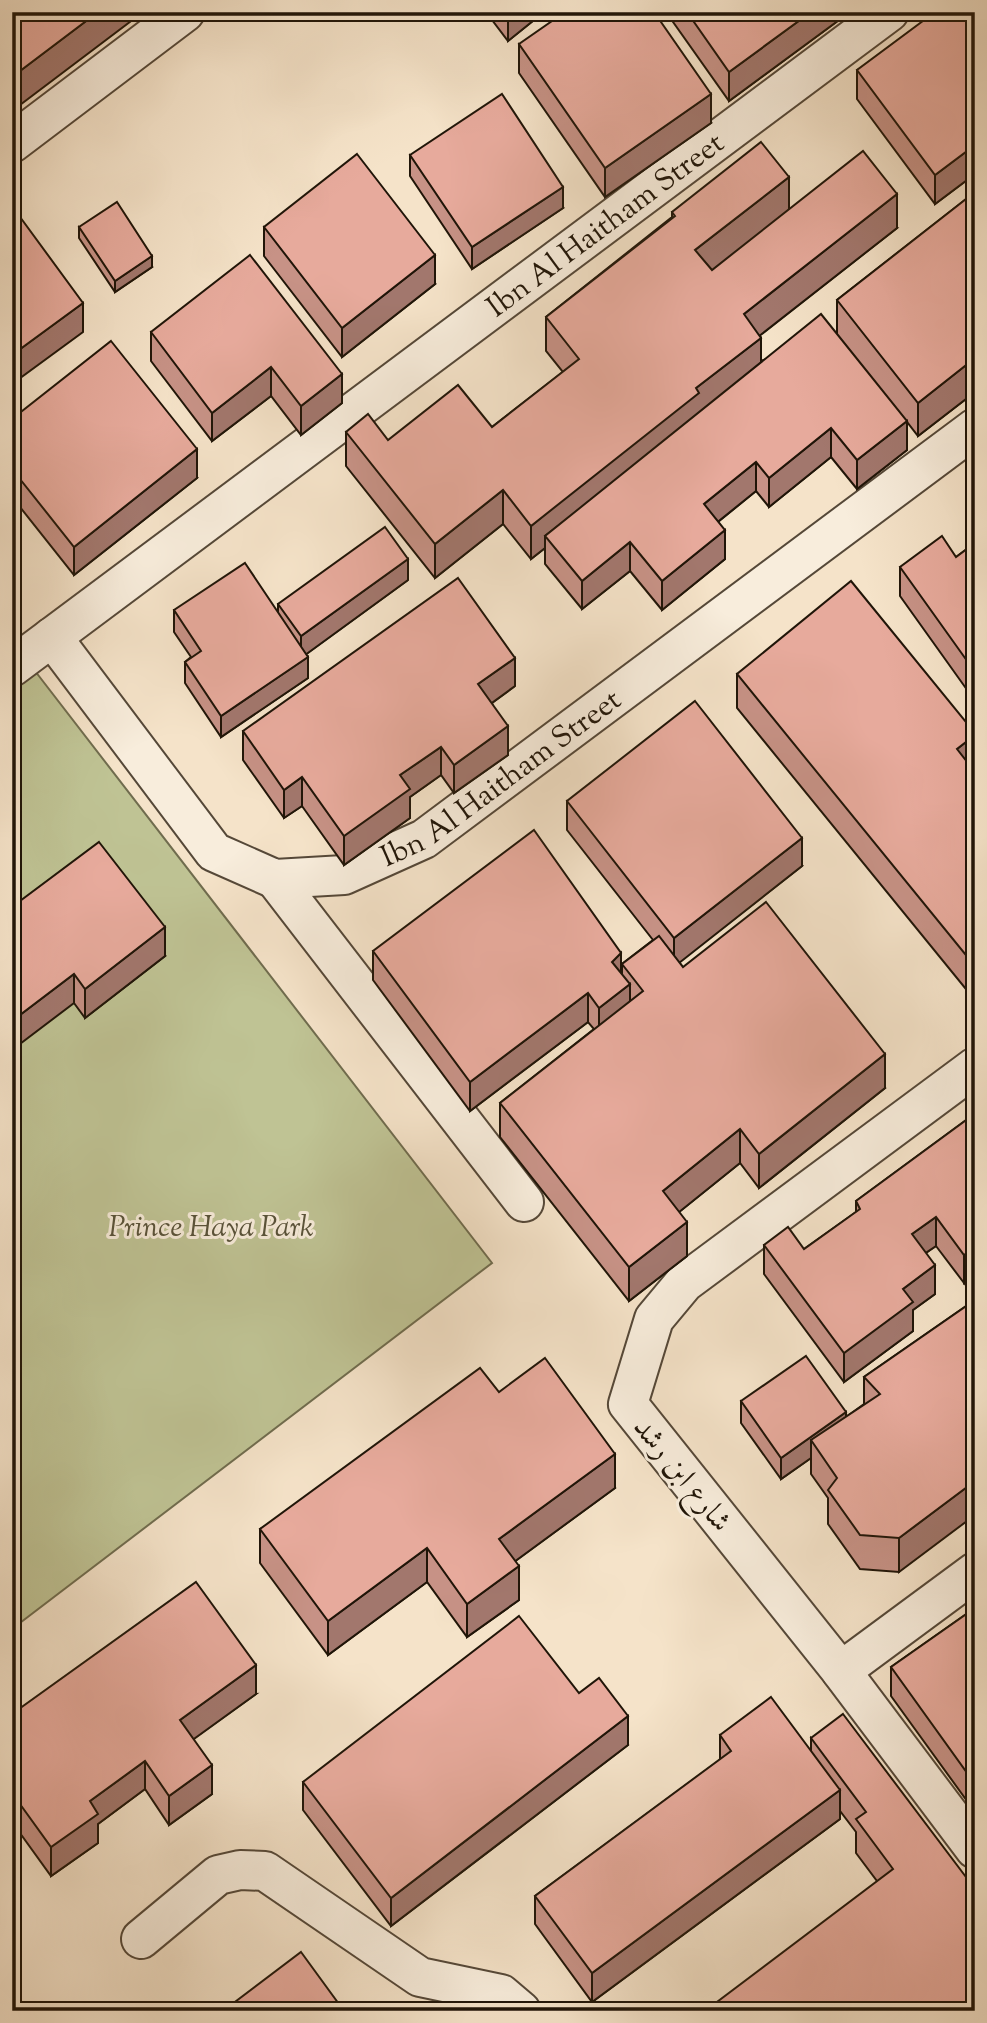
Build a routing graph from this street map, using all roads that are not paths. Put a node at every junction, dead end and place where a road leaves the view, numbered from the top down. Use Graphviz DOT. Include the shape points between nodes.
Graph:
graph roads {
  1 [pos="185,12"];
  2 [pos="889,12"];
  3 [pos="12,143"];
  4 [pos="975,428"];
  5 [pos="52,637"];
  6 [pos="12,667"];
  7 [pos="275,879"];
  8 [pos="975,1067"];
  9 [pos="524,1202"];
  10 [pos="975,1572"];
  11 [pos="841,1671"];
  12 [pos="975,1849"];
  13 [pos="141,1939"];
  14 [pos="521,2011"];
  1 -- 3 [label="street"];
  2 -- 5 [label="street, Ibn Al Haitham Street"];
  4 -- 7 [label="street, Ibn Al Haitham Street" via="424,839 344,875"];
  5 -- 6 [label="street, Ibn Al Haitham Street"];
  5 -- 7 [label="street, Ibn Al Haitham Street" via="214,852"];
  7 -- 9 [label="street"];
  8 -- 11 [label="street, شارع ابن رشد" via="684,1283 654,1319 628,1404"];
  10 -- 11 [label="street"];
  11 -- 12 [label="street"];
  13 -- 14 [label="street" via="218,1875 265,1871 420,1977 501,1994"];
}
